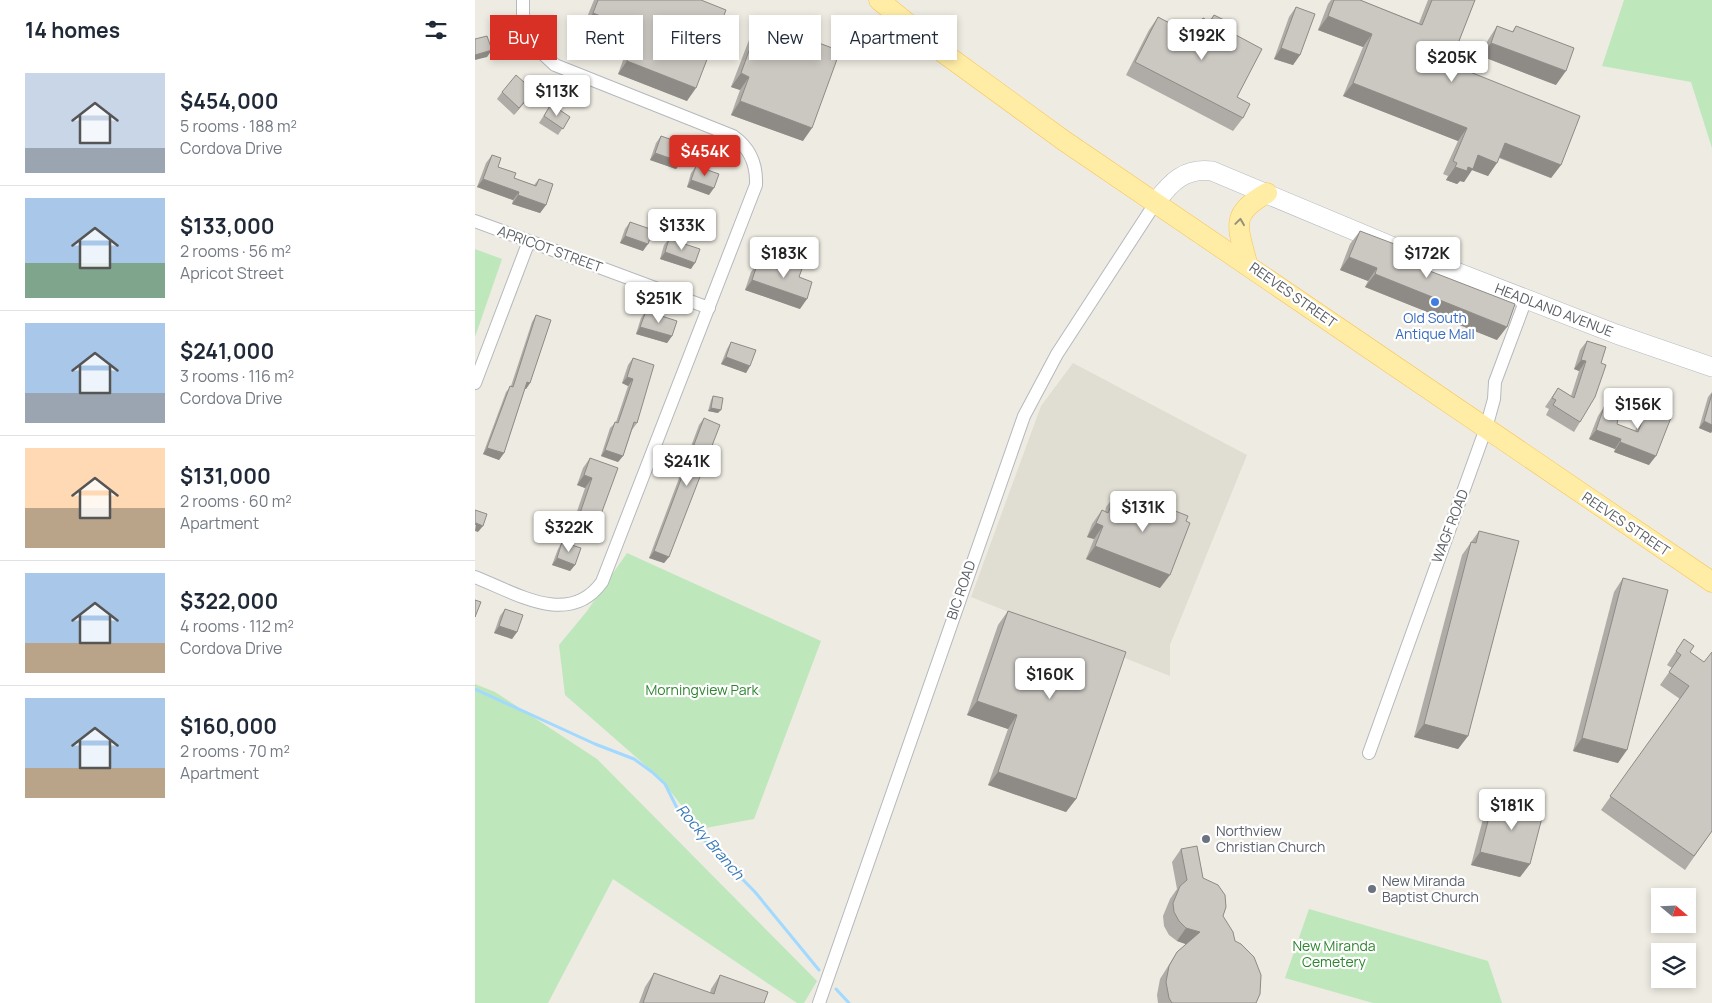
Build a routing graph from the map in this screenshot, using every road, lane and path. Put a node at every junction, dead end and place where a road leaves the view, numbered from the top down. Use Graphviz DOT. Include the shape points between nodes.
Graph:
graph roads {
  1 [pos="523,0"];
  2 [pos="879,0"];
  3 [pos="1267,193"];
  4 [pos="1156,202"];
  5 [pos="475,221"];
  6 [pos="529,241"];
  7 [pos="1247,263"];
  8 [pos="1525,299"];
  9 [pos="709,308"];
  10 [pos="1712,367"];
  11 [pos="475,383"];
  12 [pos="1486,428"];
  13 [pos="475,577"];
  14 [pos="1712,582"];
  15 [pos="1369,753"];
  16 [pos="819,1003"];
  1 -- 9 [label="street" via="523,15 530,36 555,65 727,132 749,152 757,176 754,194"];
  2 -- 4 [label="main road, REEVES STREET" via="945,54 1063,140"];
  3 -- 4 [label="main road, HEADLAND AVENUE" via="1203,170 1188,172 1171,182"];
  7 -- 3 [label="main road, one-way" via="1239,221 1246,206"];
  3 -- 8 [label="main road, HEADLAND AVENUE"];
  4 -- 7 [label="main road, REEVES STREET"];
  4 -- 16 [label="street, BIC ROAD" via="1057,354 1024,416"];
  5 -- 6 [label="street, APRICOT STREET"];
  6 -- 9 [label="street, APRICOT STREET"];
  6 -- 11 [label="street"];
  7 -- 12 [label="main road, REEVES STREET"];
  8 -- 10 [label="main road, HEADLAND AVENUE"];
  8 -- 12 [label="street, WAGF ROAD" via="1495,382"];
  9 -- 13 [label="street" via="598,589 579,602 554,606"];
  12 -- 14 [label="main road, REEVES STREET"];
  12 -- 15 [label="street, WAGF ROAD"];
}
